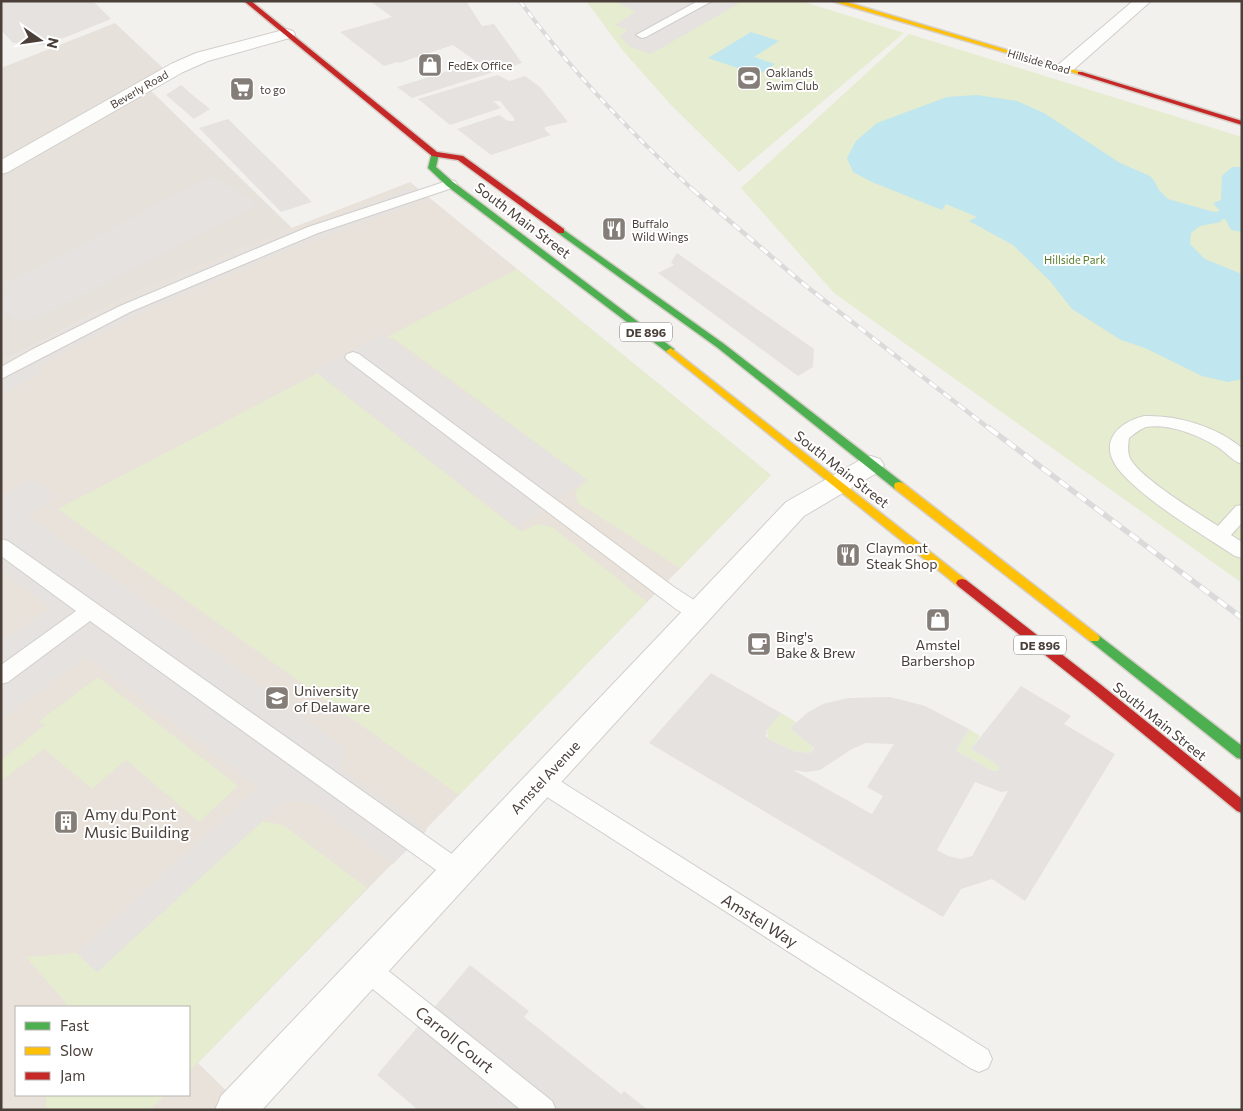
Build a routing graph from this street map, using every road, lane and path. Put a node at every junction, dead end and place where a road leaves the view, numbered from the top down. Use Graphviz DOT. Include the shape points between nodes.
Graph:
graph roads {
  1 [pos="247,1"];
  2 [pos="707,1"];
  3 [pos="835,1"];
  4 [pos="1142,1"];
  5 [pos="287,34"];
  6 [pos="642,35"];
  7 [pos="1065,68"];
  8 [pos="1242,123"];
  9 [pos="435,154"];
  10 [pos="1,168"];
  11 [pos="450,184"];
  12 [pos="353,357"];
  13 [pos="1,374"];
  14 [pos="1242,458"];
  15 [pos="871,464"];
  16 [pos="837,485"];
  17 [pos="1242,511"];
  18 [pos="1219,536"];
  19 [pos="1,546"];
  20 [pos="1242,551"];
  21 [pos="90,612"];
  22 [pos="698,613"];
  23 [pos="1,676"];
  24 [pos="1242,754"];
  25 [pos="541,781"];
  26 [pos="1242,807"];
  27 [pos="458,872"];
  28 [pos="367,969"];
  29 [pos="979,1060"];
  30 [pos="235,1110"];
  31 [pos="543,1110"];
  1 -- 5 [label="main road, South Main Street / DE 896"];
  2 -- 6 [label="lane"];
  3 -- 7 [label="main road, Hillside Road"];
  4 -- 7 [label="street"];
  5 -- 9 [label="main road, South Main Street / DE 896"];
  5 -- 10 [label="street, Beverly Road" via="202,57 177,68"];
  7 -- 8 [label="main road, Hillside Road"];
  9 -- 11 [label="main road, South Main Street / DE 896" via="432,168"];
  9 -- 15 [label="main road, South Main Street / DE 896" via="460,158 720,346"];
  11 -- 13 [label="lane" via="314,230 125,309"];
  11 -- 16 [label="main road, South Main Street / DE 896" via="689,365"];
  12 -- 22 [label="lane"];
  14 -- 18 [label="lane" via="1223,442 1204,433 1156,421 1142,422 1120,435 1118,448 1124,463 1135,476"];
  15 -- 16 [label="street, Amstel Avenue"];
  15 -- 24 [label="main road, South Main Street / DE 896"];
  16 -- 22 [label="street, Amstel Avenue" via="796,510"];
  16 -- 26 [label="main road, South Main Street / DE 896"];
  17 -- 18 [label="lane"];
  18 -- 20 [label="lane"];
  19 -- 21 [label="lane"];
  21 -- 23 [label="lane"];
  21 -- 27 [label="lane"];
  22 -- 25 [label="street, Amstel Avenue"];
  25 -- 27 [label="street, Amstel Avenue"];
  25 -- 29 [label="lane, Amstel Way"];
  27 -- 28 [label="street, Amstel Avenue"];
  28 -- 30 [label="street, Amstel Avenue"];
  28 -- 31 [label="lane, Carroll Court"];
}
